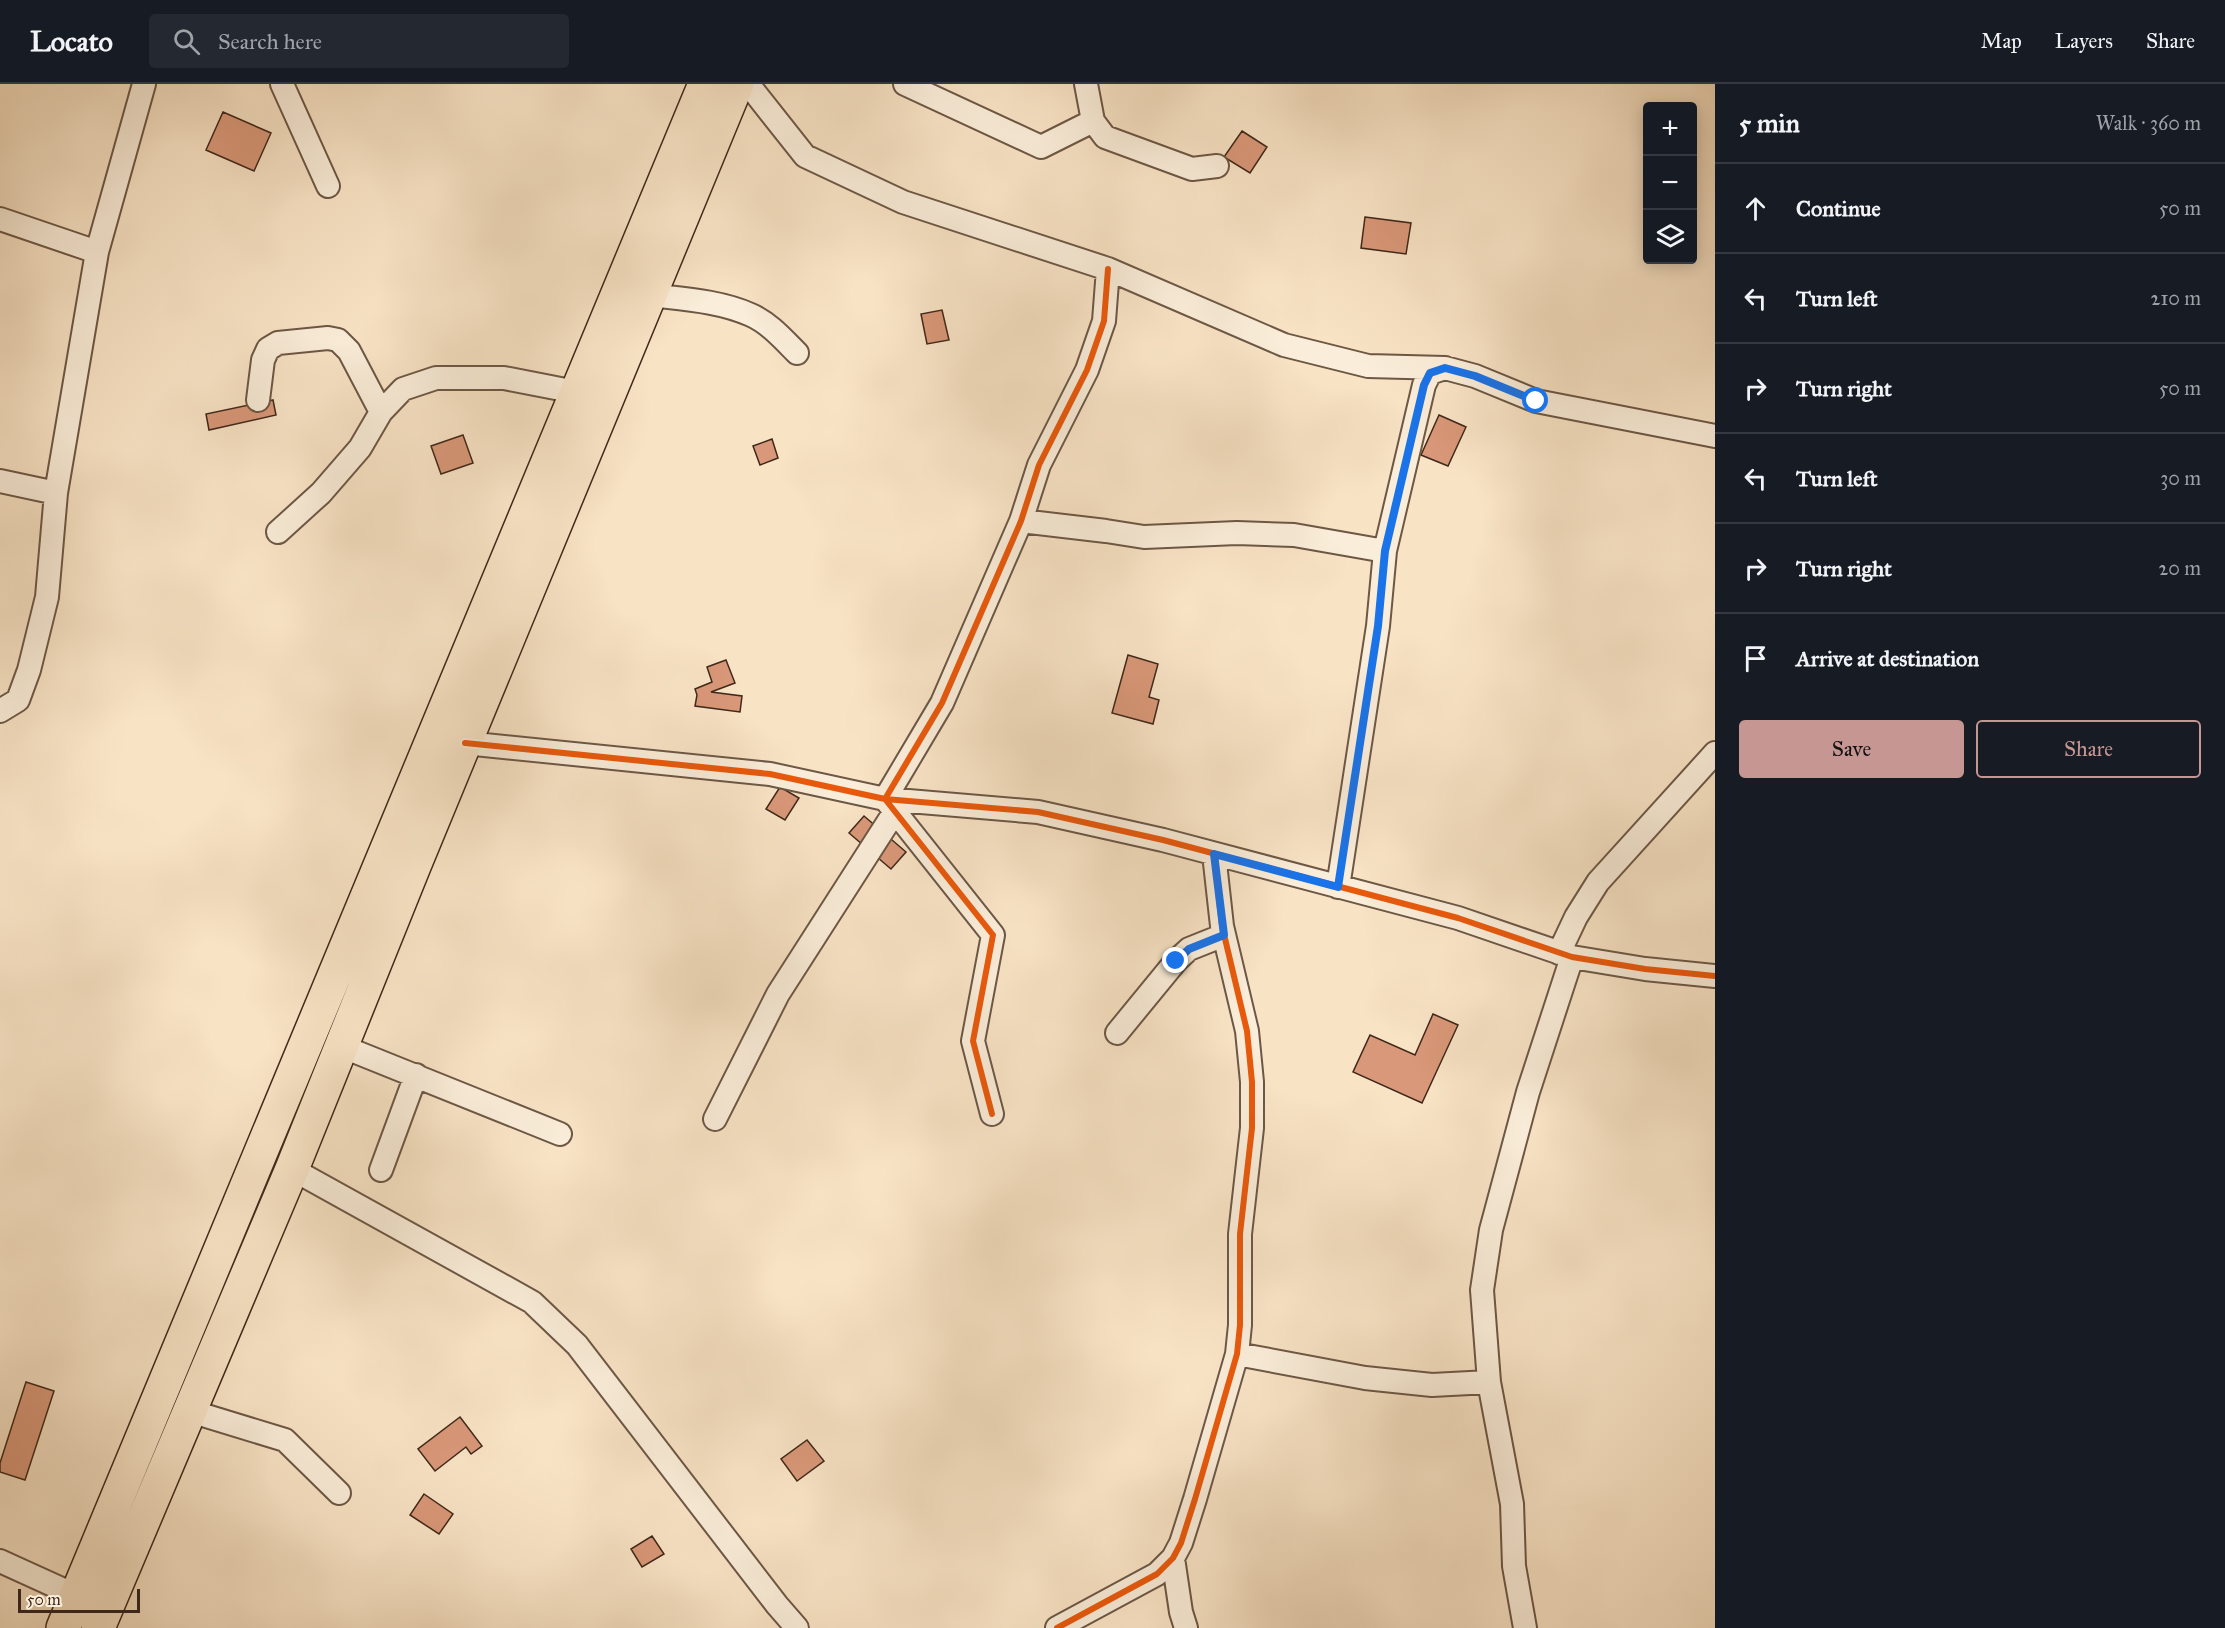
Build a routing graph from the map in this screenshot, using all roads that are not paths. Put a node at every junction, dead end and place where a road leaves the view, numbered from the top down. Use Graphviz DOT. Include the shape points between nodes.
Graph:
graph roads {
  1 [pos="144,84"];
  2 [pos="282,84"];
  3 [pos="737,84"];
  4 [pos="748,84"];
  5 [pos="905,84"];
  6 [pos="1086,84"];
  7 [pos="701,88"];
  8 [pos="1093,120"];
  9 [pos="1217,166"];
  10 [pos="328,186"];
  11 [pos="0,219"];
  12 [pos="97,252"];
  13 [pos="1108,269"];
  14 [pos="650,295"];
  15 [pos="797,353"];
  16 [pos="1445,368"];
  17 [pos="576,392"];
  18 [pos="258,400"];
  19 [pos="381,412"];
  20 [pos="1715,436"];
  21 [pos="0,480"];
  22 [pos="56,493"];
  23 [pos="1021,521"];
  24 [pos="278,532"];
  25 [pos="1385,551"];
  26 [pos="0,711"];
  27 [pos="465,743"];
  28 [pos="1715,753"];
  29 [pos="894,804"];
  30 [pos="1214,854"];
  31 [pos="1338,887"];
  32 [pos="1224,935"];
  33 [pos="1565,955"];
  34 [pos="1715,976"];
  35 [pos="1117,1033"];
  36 [pos="340,1046"];
  37 [pos="416,1075"];
  38 [pos="992,1114"];
  39 [pos="715,1119"];
  40 [pos="560,1134"];
  41 [pos="292,1169"];
  42 [pos="381,1170"];
  43 [pos="1237,1354"];
  44 [pos="1489,1382"];
  45 [pos="190,1411"];
  46 [pos="339,1493"];
  47 [pos="1173,1558"];
  48 [pos="0,1561"];
  49 [pos="77,1596"];
  50 [pos="63,1628"];
  51 [pos="98,1628"];
  52 [pos="797,1628"];
  53 [pos="1057,1628"];
  54 [pos="1186,1628"];
  55 [pos="1524,1628"];
  1 -- 12 [label="street"];
  2 -- 10 [label="street"];
  3 -- 14 [label="highway"];
  4 -- 13 [label="street" via="805,156 903,202"];
  5 -- 8 [label="street" via="1041,147"];
  6 -- 8 [label="street"];
  7 -- 17 [label="highway"];
  8 -- 9 [label="street" via="1105,137 1126,146 1192,169"];
  11 -- 12 [label="street"];
  12 -- 22 [label="street"];
  13 -- 16 [label="street" via="1284,345 1368,366"];
  13 -- 23 [label="street" via="1104,321 1087,370 1040,465"];
  14 -- 15 [label="street" via="707,302 751,315 777,332"];
  14 -- 27 [label="highway"];
  16 -- 20 [label="street" via="1536,401"];
  16 -- 25 [label="street" via="1430,373 1424,385"];
  17 -- 19 [label="street" via="504,378 436,378 403,389"];
  17 -- 49 [label="highway"];
  18 -- 19 [label="street" via="268,349 279,343 328,338 338,340 349,351"];
  19 -- 24 [label="street" via="360,448 321,493"];
  21 -- 22 [label="street"];
  22 -- 26 [label="street" via="47,597 32,659 18,700"];
  23 -- 25 [label="street" via="1144,537 1237,532 1294,536"];
  23 -- 29 [label="street"];
  25 -- 31 [label="street" via="1378,626"];
  27 -- 29 [label="street" via="770,774"];
  27 -- 36 [label="highway"];
  28 -- 33 [label="street" via="1598,882 1576,917"];
  29 -- 30 [label="street" via="1038,813"];
  29 -- 38 [label="street" via="993,935 973,1041"];
  29 -- 39 [label="street" via="778,994"];
  30 -- 31 [label="street"];
  30 -- 32 [label="street"];
  31 -- 33 [label="street" via="1458,918"];
  32 -- 35 [label="street" via="1189,949"];
  32 -- 43 [label="street" via="1247,1031 1252,1082 1252,1128 1240,1234"];
  33 -- 34 [label="street"];
  33 -- 44 [label="street" via="1491,1230 1482,1290"];
  36 -- 37 [label="street"];
  36 -- 41 [label="highway"];
  37 -- 40 [label="street"];
  37 -- 42 [label="street"];
  41 -- 45 [label="highway"];
  41 -- 52 [label="street" via="532,1302 546,1314 577,1345"];
  43 -- 44 [label="street" via="1365,1378 1432,1385"];
  43 -- 47 [label="street" via="1195,1499"];
  44 -- 55 [label="street" via="1512,1504 1514,1566"];
  45 -- 46 [label="street" via="285,1440"];
  45 -- 51 [label="highway"];
  47 -- 53 [label="street" via="1157,1574"];
  47 -- 54 [label="street"];
  48 -- 49 [label="street"];
  49 -- 50 [label="highway"];
}
